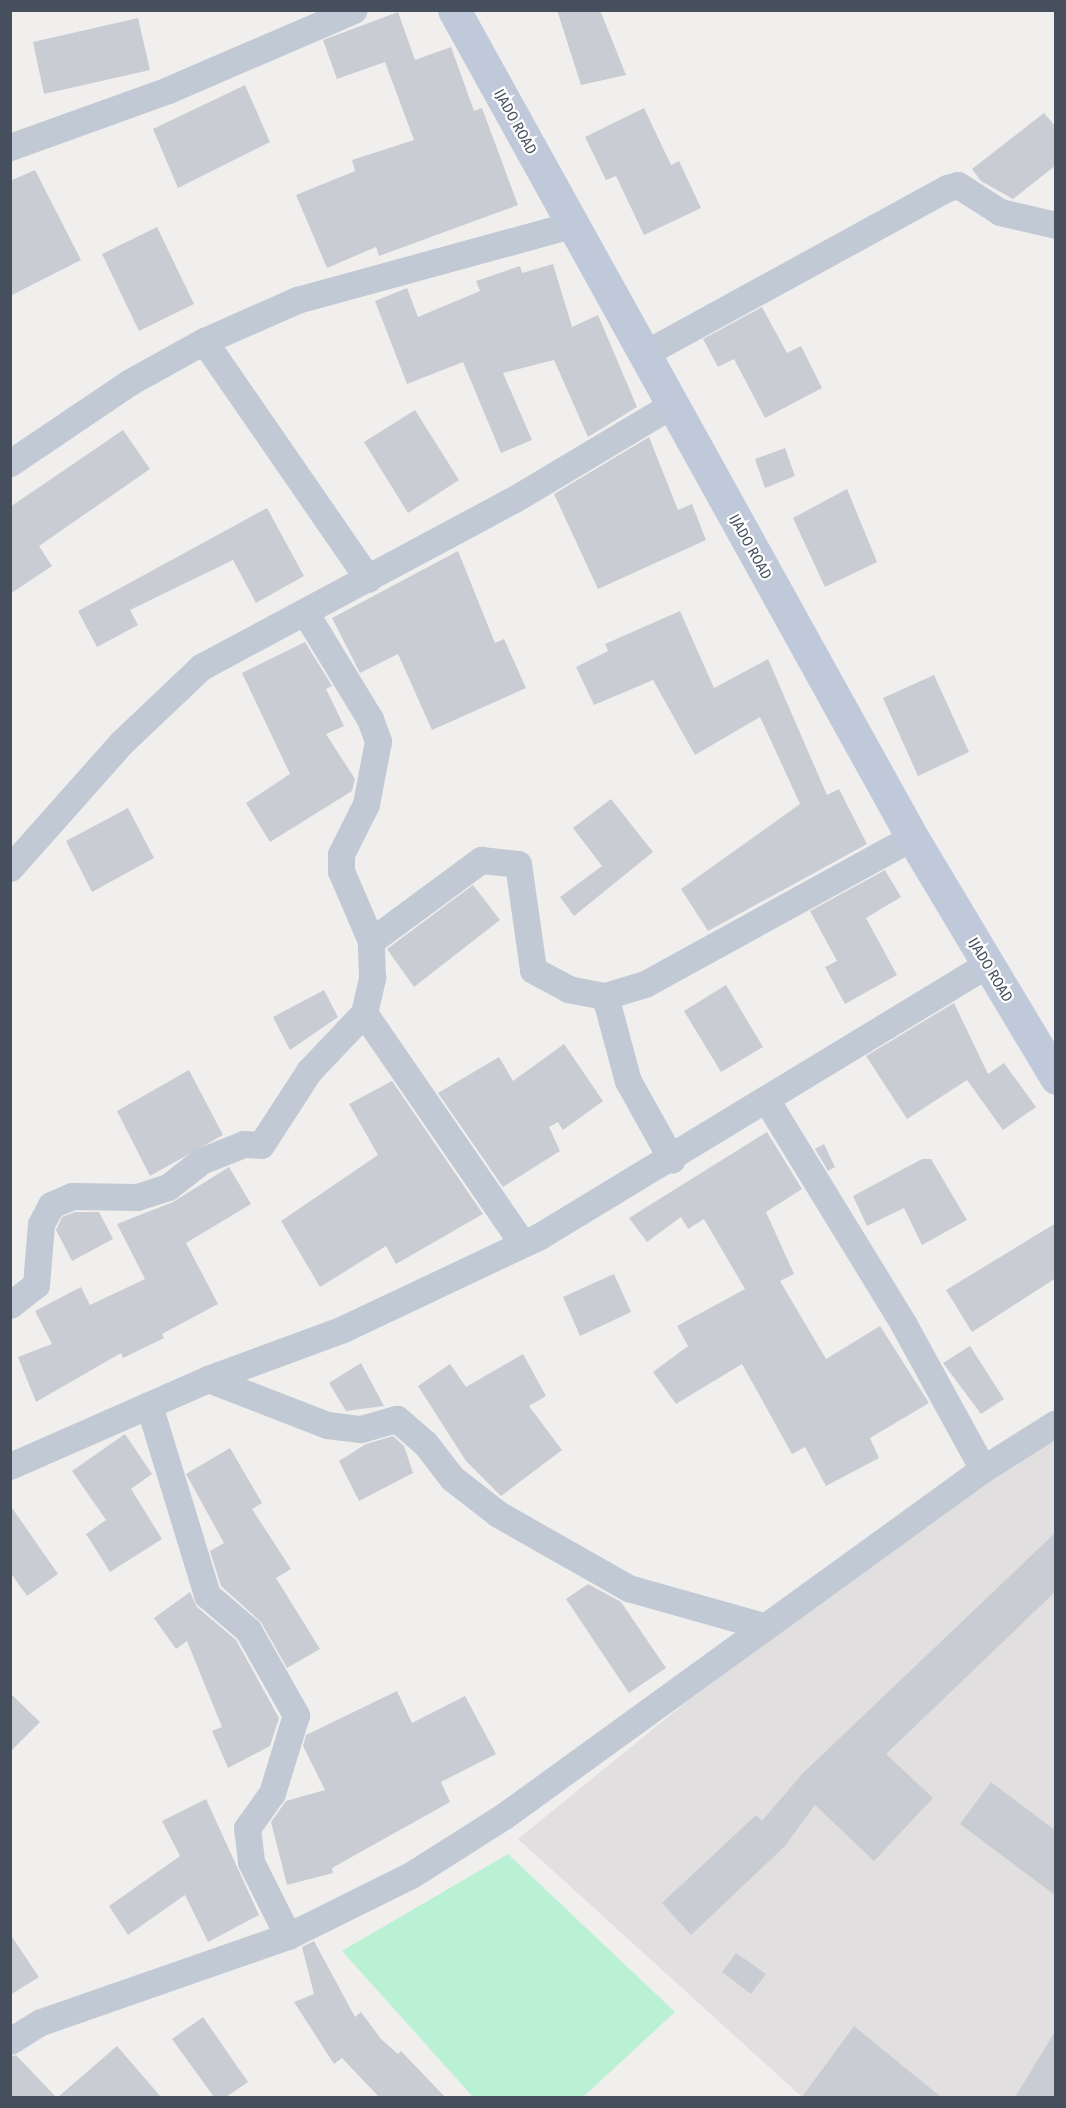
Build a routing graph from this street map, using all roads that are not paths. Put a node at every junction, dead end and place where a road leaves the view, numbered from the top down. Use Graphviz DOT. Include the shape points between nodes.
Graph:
graph roads {
  1 [pos="354,10"];
  2 [pos="454,10"];
  3 [pos="10,147"];
  4 [pos="571,225"];
  5 [pos="1056,225"];
  6 [pos="204,340"];
  7 [pos="642,355"];
  8 [pos="670,406"];
  9 [pos="10,463"];
  10 [pos="368,579"];
  11 [pos="305,612"];
  12 [pos="912,837"];
  13 [pos="10,868"];
  14 [pos="371,941"];
  15 [pos="986,965"];
  16 [pos="605,996"];
  17 [pos="363,1013"];
  18 [pos="1056,1078"];
  19 [pos="767,1101"];
  20 [pos="672,1160"];
  21 [pos="523,1244"];
  22 [pos="10,1305"];
  23 [pos="207,1379"];
  24 [pos="149,1405"];
  25 [pos="1056,1423"];
  26 [pos="10,1466"];
  27 [pos="983,1469"];
  28 [pos="763,1626"];
  29 [pos="288,1936"];
  30 [pos="10,2041"];
  1 -- 3 [label="street" via="168,90"];
  2 -- 4 [label="street, IJADO ROAD"];
  4 -- 6 [label="street" via="297,300"];
  4 -- 7 [label="street, IJADO ROAD"];
  5 -- 7 [label="street" via="1000,212 958,185 947,188"];
  6 -- 9 [label="street" via="130,382"];
  6 -- 10 [label="street"];
  7 -- 8 [label="street, IJADO ROAD"];
  8 -- 10 [label="street"];
  8 -- 12 [label="street, IJADO ROAD"];
  10 -- 11 [label="street"];
  11 -- 13 [label="street" via="201,667 122,742"];
  11 -- 14 [label="street" via="370,719 378,741 366,804 341,854 341,871"];
  12 -- 15 [label="street, IJADO ROAD"];
  12 -- 16 [label="street" via="645,984"];
  14 -- 16 [label="street" via="481,860 518,864 533,970 568,989"];
  14 -- 17 [label="street" via="372,977"];
  15 -- 18 [label="street, IJADO ROAD"];
  15 -- 19 [label="street"];
  16 -- 20 [label="street" via="628,1082"];
  17 -- 21 [label="street"];
  17 -- 22 [label="street" via="309,1071 261,1145 244,1144 201,1161 168,1187 137,1197 72,1196 51,1205 41,1224 42,1261 36,1285"];
  19 -- 20 [label="street"];
  19 -- 27 [label="street" via="904,1324"];
  20 -- 21 [label="street"];
  21 -- 23 [label="street" via="343,1329"];
  23 -- 24 [label="street"];
  23 -- 28 [label="street" via="327,1425 362,1429 397,1419 425,1443 452,1478 498,1514 628,1588"];
  24 -- 26 [label="street"];
  24 -- 29 [label="street" via="207,1595 248,1630 296,1714 272,1793 247,1828 250,1862"];
  25 -- 27 [label="street"];
  27 -- 28 [label="street"];
  28 -- 29 [label="street" via="504,1816 411,1875"];
  29 -- 30 [label="street" via="60,2015"];
}
